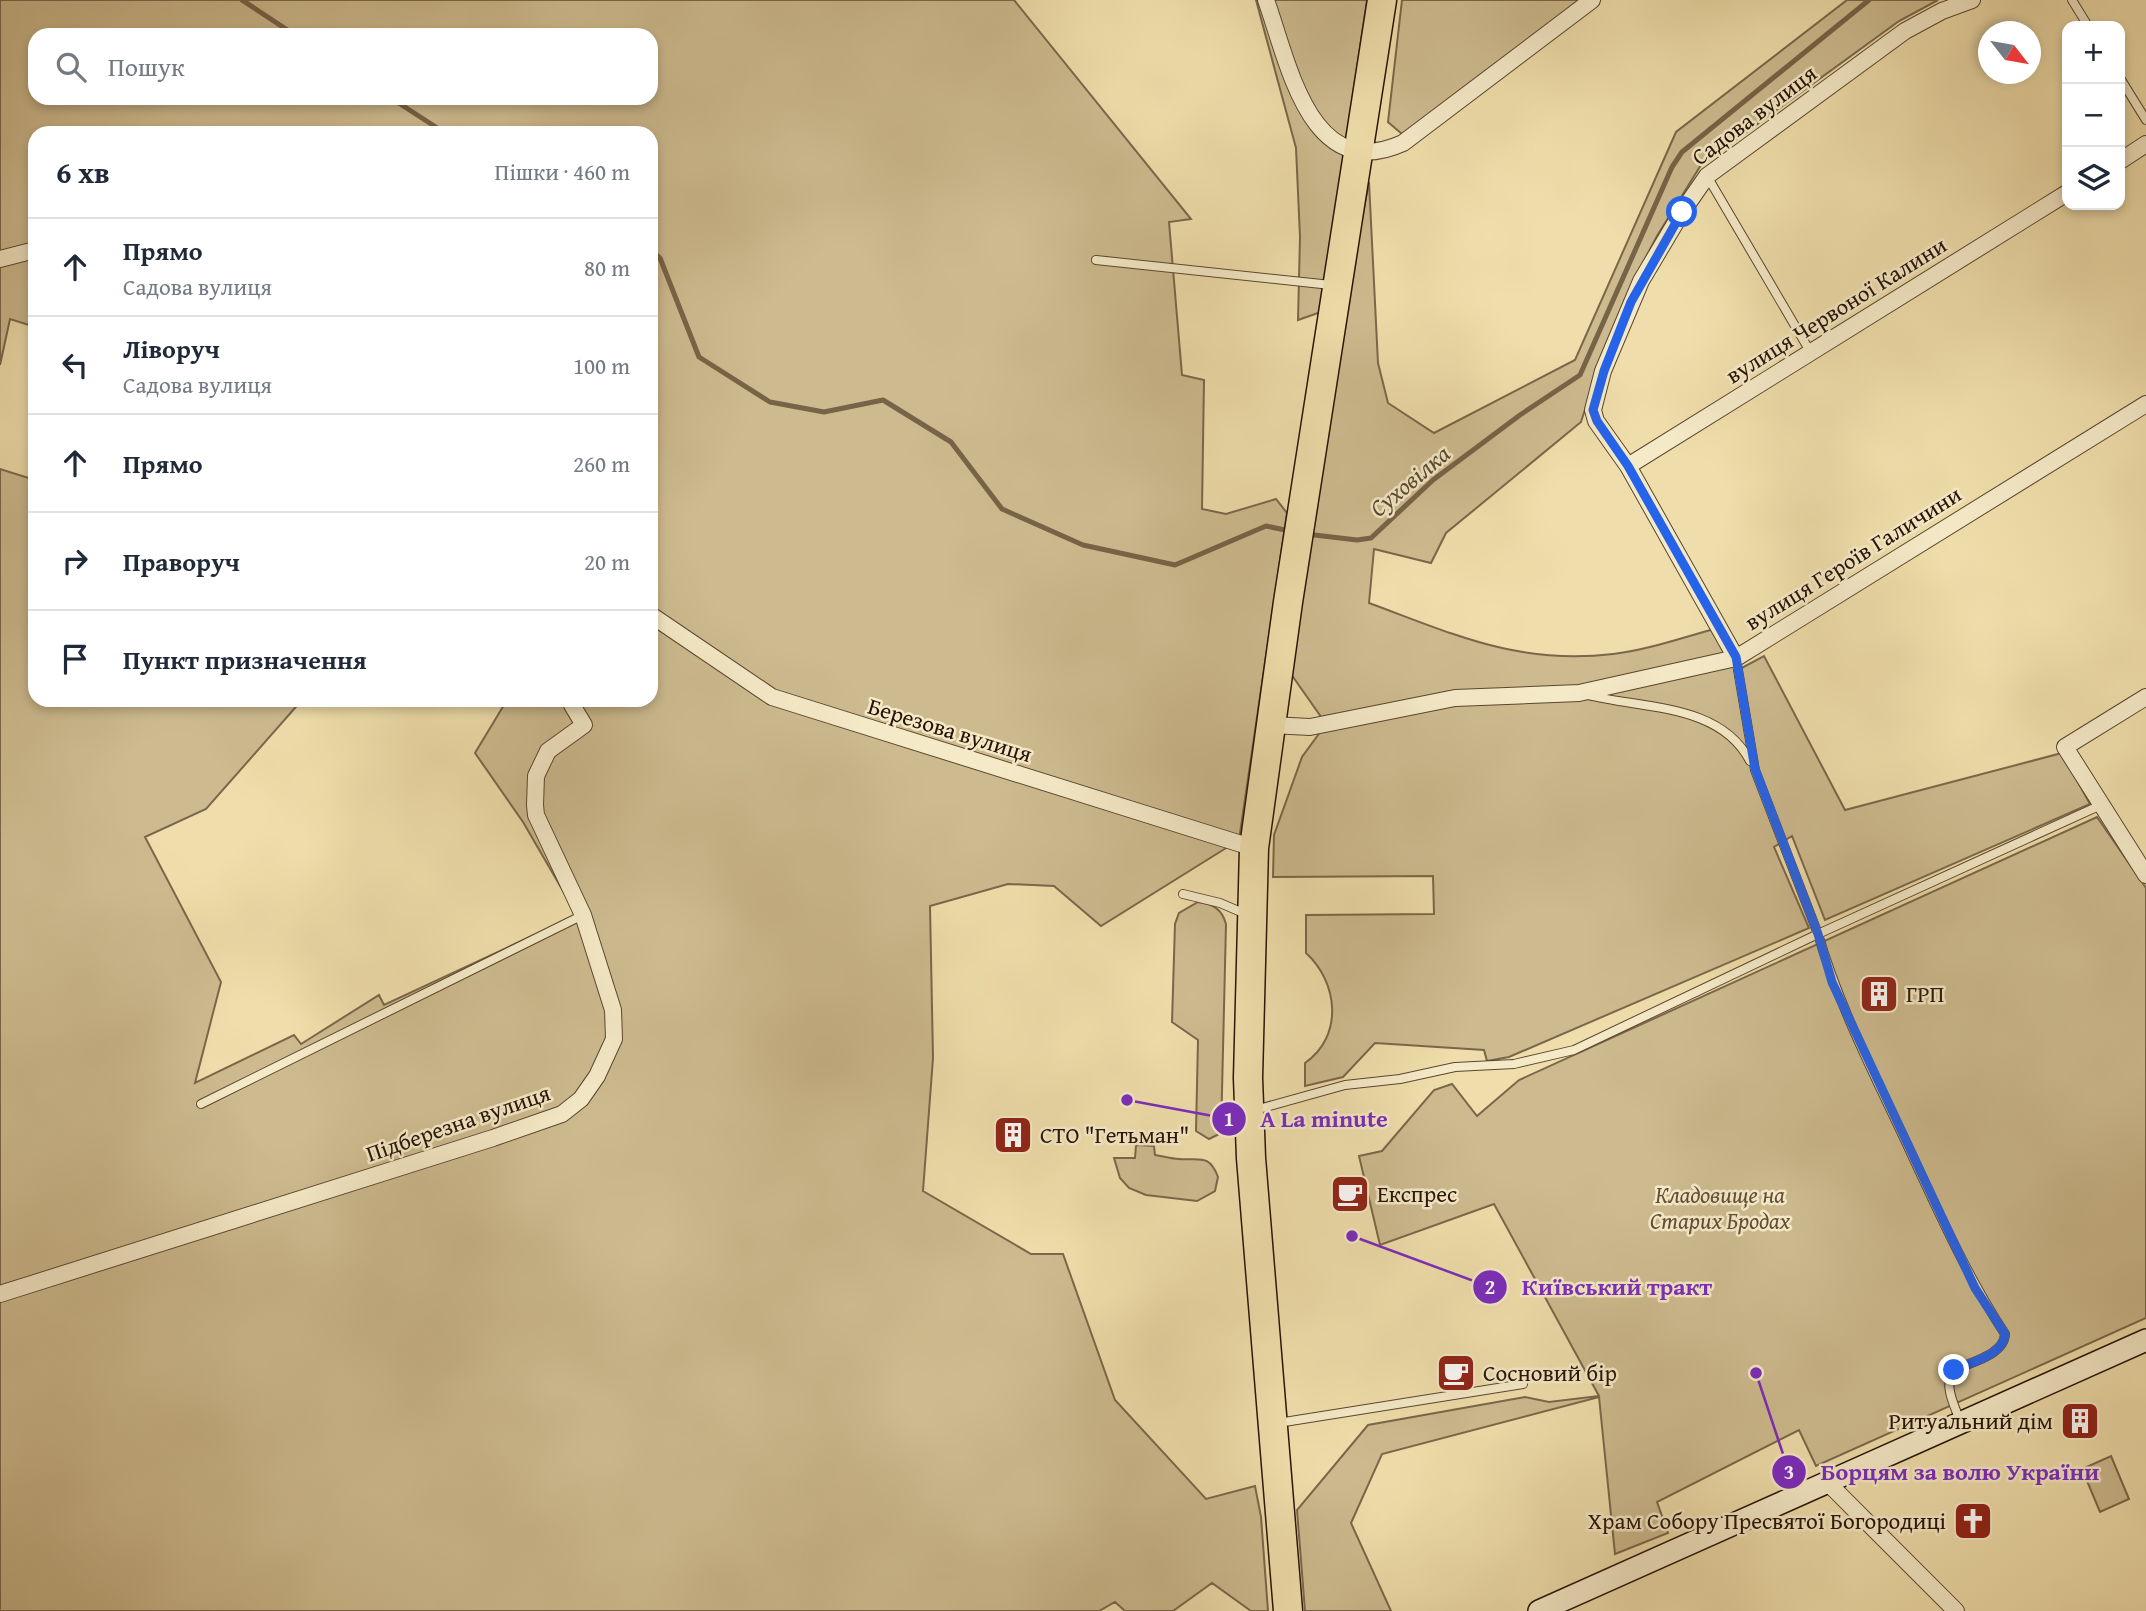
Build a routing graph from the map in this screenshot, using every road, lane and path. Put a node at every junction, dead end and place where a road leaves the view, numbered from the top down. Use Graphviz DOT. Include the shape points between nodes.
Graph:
graph roads {
  1 [pos="1266,0"];
  2 [pos="1382,0"];
  3 [pos="1592,0"];
  4 [pos="1972,0"];
  5 [pos="2072,0"];
  6 [pos="2085,21"];
  7 [pos="2124,84"];
  8 [pos="2146,120"];
  9 [pos="2146,144"];
  10 [pos="1359,150"];
  11 [pos="2125,157"];
  12 [pos="1707,176"];
  13 [pos="2062,196"];
  14 [pos="28,252"];
  15 [pos="0,259"];
  16 [pos="1096,260"];
  17 [pos="1338,286"];
  18 [pos="1811,353"];
  19 [pos="2146,404"];
  20 [pos="1628,466"];
  21 [pos="658,620"];
  22 [pos="1736,657"];
  23 [pos="1580,692"];
  24 [pos="2146,697"];
  25 [pos="573,707"];
  26 [pos="1271,725"];
  27 [pos="1755,769"];
  28 [pos="2101,805"];
  29 [pos="1254,848"];
  30 [pos="2146,875"];
  31 [pos="1183,894"];
  32 [pos="583,915"];
  33 [pos="1251,916"];
  34 [pos="1818,934"];
  35 [pos="201,1104"];
  36 [pos="1249,1112"];
  37 [pos="0,1294"];
  38 [pos="2146,1340"];
  39 [pos="1523,1384"];
  40 [pos="1961,1423"];
  41 [pos="1274,1424"];
  42 [pos="1827,1482"];
  43 [pos="1288,1611"];
  44 [pos="1539,1611"];
  45 [pos="1955,1611"];
  1 -- 10 [label="street" via="1302,102 1338,147"];
  2 -- 10 [label="highway"];
  3 -- 10 [label="street" via="1403,143 1380,153"];
  4 -- 12 [label="street, Садова вулиця" via="1905,31"];
  5 -- 6 [label="lane"];
  7 -- 8 [label="lane"];
  9 -- 11 [label="street"];
  10 -- 17 [label="highway"];
  12 -- 18 [label="lane"];
  12 -- 20 [label="street, Садова вулиця" via="1641,281 1596,398 1593,410 1597,421"];
  13 -- 18 [label="street, вулиця Червоної Калини"];
  14 -- 15 [label="street"];
  16 -- 17 [label="lane"];
  17 -- 26 [label="highway"];
  18 -- 20 [label="street, вулиця Червоної Калини"];
  19 -- 22 [label="street, вулиця Героїв Галичини"];
  20 -- 22 [label="street, Садова вулиця"];
  21 -- 29 [label="street, Березова вулиця" via="772,697"];
  22 -- 23 [label="street, вулиця Героїв Галичини"];
  22 -- 27 [label="lane"];
  23 -- 26 [label="street, вулиця Героїв Галичини" via="1455,698 1310,727"];
  23 -- 27 [label="lane" via="1614,702 1654,706 1713,724 1742,746"];
  24 -- 28 [label="street" via="2065,747"];
  25 -- 32 [label="street, Підберезна вулиця" via="584,725 548,751 536,776 534,796 536,816"];
  26 -- 29 [label="highway"];
  27 -- 34 [label="lane"];
  28 -- 30 [label="street"];
  28 -- 34 [label="lane"];
  29 -- 33 [label="highway"];
  31 -- 33 [label="lane"];
  32 -- 35 [label="lane"];
  32 -- 37 [label="street, Підберезна вулиця" via="613,1010 614,1040 581,1099 562,1114"];
  33 -- 36 [label="highway"];
  34 -- 36 [label="lane" via="1574,1050 1514,1064 1345,1085"];
  34 -- 40 [label="lane" via="1854,1033 1975,1288 2005,1334 1999,1350 1950,1376 1948,1383"];
  36 -- 41 [label="highway"];
  38 -- 40 [label="main road"];
  39 -- 41 [label="lane"];
  40 -- 42 [label="main road"];
  41 -- 43 [label="highway"];
  42 -- 44 [label="main road"];
  42 -- 45 [label="street"];
}
